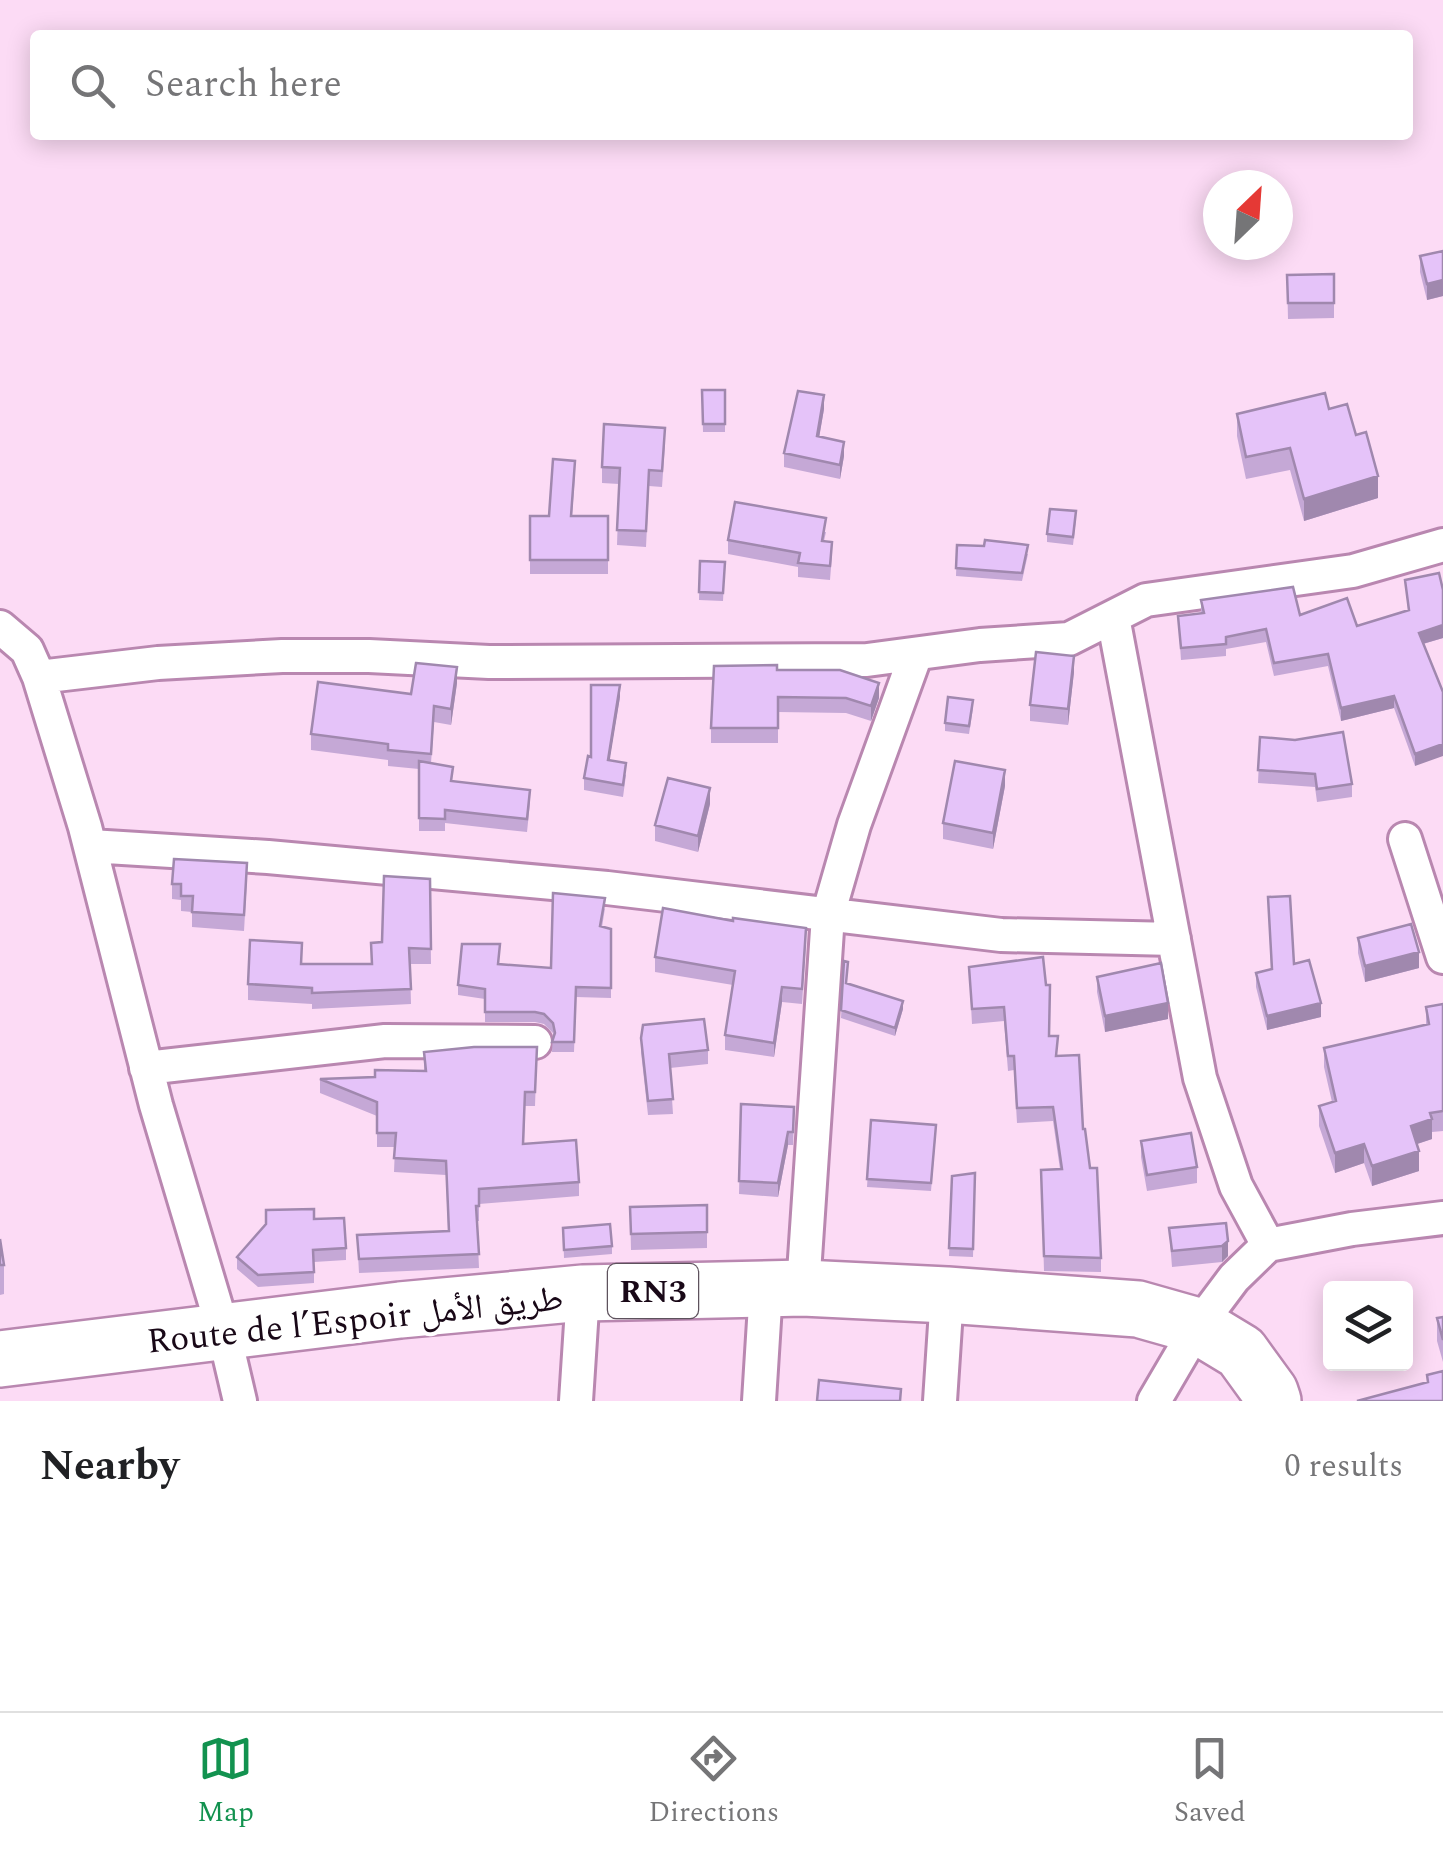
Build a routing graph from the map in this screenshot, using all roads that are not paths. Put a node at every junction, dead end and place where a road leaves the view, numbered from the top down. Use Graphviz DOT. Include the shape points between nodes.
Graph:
graph roads {
  1 [pos="1443,545"];
  2 [pos="1113,617"];
  3 [pos="0,627"];
  4 [pos="916,654"];
  5 [pos="38,678"];
  6 [pos="1405,840"];
  7 [pos="90,846"];
  8 [pos="828,914"];
  9 [pos="1174,939"];
  10 [pos="1443,957"];
  11 [pos="535,1042"];
  12 [pos="146,1068"];
  13 [pos="1443,1218"];
  14 [pos="1268,1245"];
  15 [pos="785,1288"];
  16 [pos="583,1293"];
  17 [pos="947,1295"];
  18 [pos="1198,1326"];
  19 [pos="224,1333"];
  20 [pos="0,1359"];
  21 [pos="240,1401"];
  22 [pos="576,1401"];
  23 [pos="759,1401"];
  24 [pos="940,1401"];
  25 [pos="1154,1401"];
  26 [pos="1274,1401"];
  1 -- 2 [label="street" via="1353,571 1146,600"];
  2 -- 4 [label="street" via="1069,640"];
  2 -- 9 [label="street"];
  3 -- 5 [label="street" via="27,650"];
  4 -- 5 [label="street" via="867,660 489,662 282,656"];
  4 -- 8 [label="street"];
  5 -- 7 [label="street"];
  6 -- 10 [label="street"];
  7 -- 8 [label="street" via="268,856"];
  7 -- 12 [label="street"];
  8 -- 9 [label="street" via="1000,935"];
  8 -- 15 [label="street"];
  9 -- 14 [label="street" via="1200,1078 1236,1186"];
  11 -- 12 [label="street" via="384,1040"];
  12 -- 19 [label="street"];
  13 -- 14 [label="street"];
  14 -- 18 [label="street"];
  15 -- 16 [label="highway, Route de l’Espoir طريق الأمل / RN3"];
  15 -- 17 [label="highway, Route de l’Espoir طريق الأمل / RN3"];
  15 -- 23 [label="street"];
  16 -- 19 [label="highway, Route de l’Espoir طريق الأمل / RN3"];
  16 -- 22 [label="street"];
  17 -- 18 [label="highway, Route de l’Espoir طريق الأمل / RN3" via="1138,1309"];
  17 -- 24 [label="street"];
  18 -- 25 [label="street"];
  18 -- 26 [label="highway, Route de l’Espoir طريق الأمل / RN3" via="1241,1352"];
  19 -- 20 [label="highway, Route de l’Espoir طريق الأمل / RN3"];
  19 -- 21 [label="street"];
}
